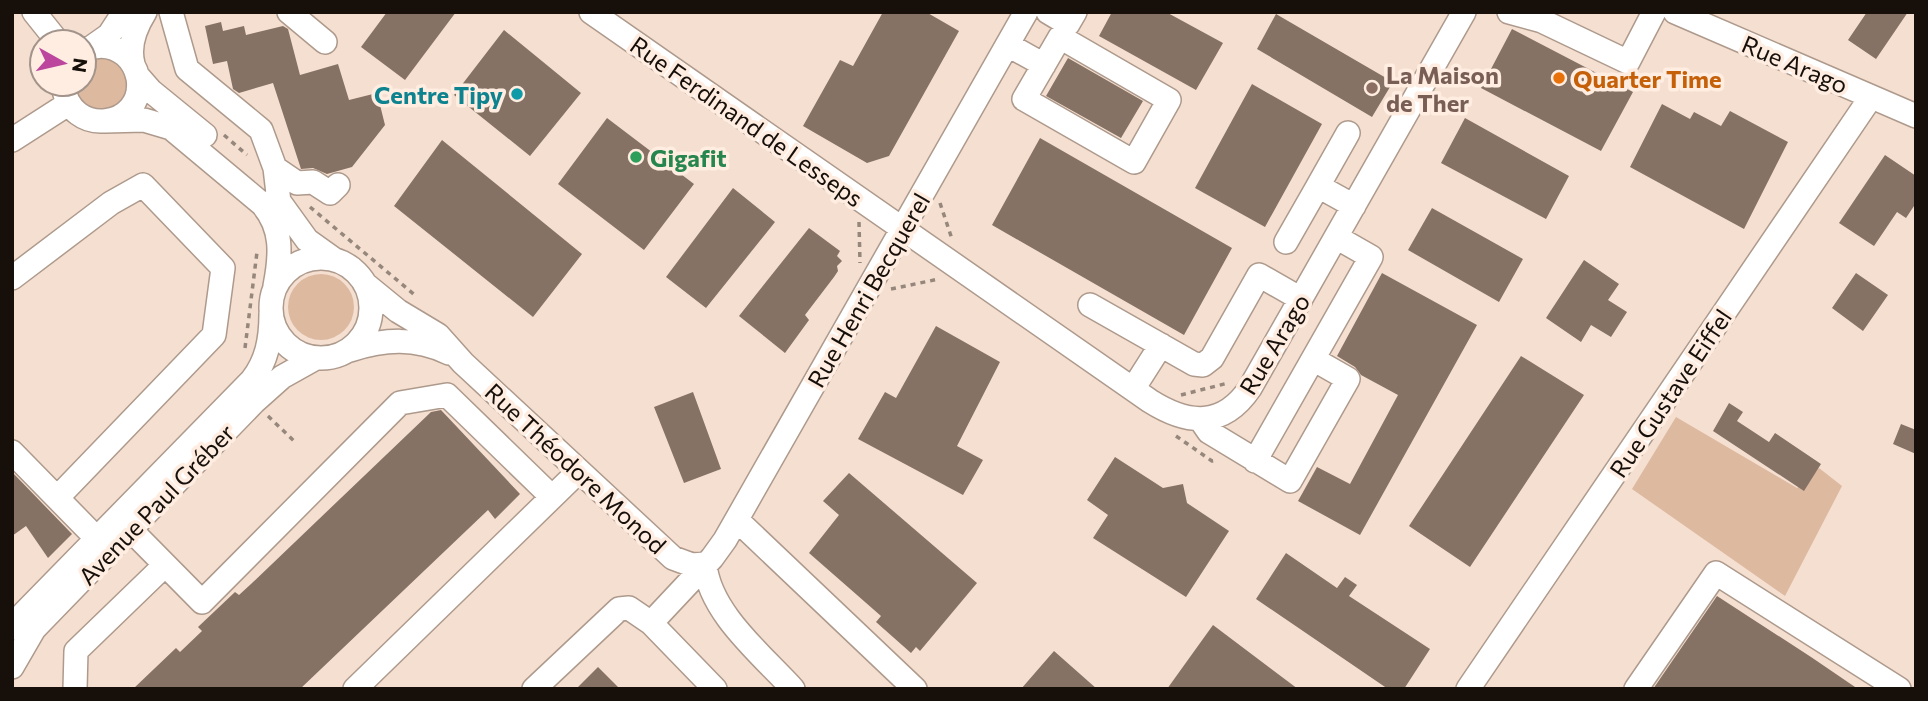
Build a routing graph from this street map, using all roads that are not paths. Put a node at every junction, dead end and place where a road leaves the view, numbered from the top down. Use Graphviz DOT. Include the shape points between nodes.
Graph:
graph roads {
  1 [pos="34,12"];
  2 [pos="124,12"];
  3 [pos="145,12"];
  4 [pos="171,12"];
  5 [pos="289,12"];
  6 [pos="591,12"];
  7 [pos="1026,12"];
  8 [pos="1048,12"];
  9 [pos="1075,12"];
  10 [pos="1464,12"];
  11 [pos="1509,12"];
  12 [pos="1654,12"];
  13 [pos="1675,12"];
  14 [pos="47,28"];
  15 [pos="98,42"];
  16 [pos="325,42"];
  17 [pos="1008,45"];
  18 [pos="98,48"];
  19 [pos="1044,65"];
  20 [pos="135,69"];
  21 [pos="1871,97"];
  22 [pos="60,98"];
  23 [pos="68,98"];
  24 [pos="1916,116"];
  25 [pos="105,121"];
  26 [pos="1349,133"];
  27 [pos="12,140"];
  28 [pos="275,167"];
  29 [pos="338,185"];
  30 [pos="1318,186"];
  31 [pos="279,202"];
  32 [pos="1354,206"];
  33 [pos="903,229"];
  34 [pos="1336,237"];
  35 [pos="1286,242"];
  36 [pos="335,260"];
  37 [pos="12,278"];
  38 [pos="365,284"];
  39 [pos="1301,299"];
  40 [pos="273,303"];
  41 [pos="1090,305"];
  42 [pos="1160,345"];
  43 [pos="346,352"];
  44 [pos="316,358"];
  45 [pos="1313,359"];
  46 [pos="463,363"];
  47 [pos="1133,389"];
  48 [pos="1200,419"];
  49 [pos="12,452"];
  50 [pos="1255,461"];
  51 [pos="579,471"];
  52 [pos="552,497"];
  53 [pos="57,498"];
  54 [pos="737,520"];
  55 [pos="124,524"];
  56 [pos="103,545"];
  57 [pos="705,564"];
  58 [pos="165,565"];
  59 [pos="651,623"];
  60 [pos="12,628"];
  61 [pos="12,667"];
  62 [pos="75,689"];
  63 [pos="355,689"];
  64 [pos="534,689"];
  65 [pos="715,689"];
  66 [pos="793,689"];
  67 [pos="915,689"];
  68 [pos="1468,689"];
  69 [pos="1636,689"];
  70 [pos="1899,689"];
  1 -- 14 [label="street"];
  2 -- 15 [label="street" via="109,35"];
  3 -- 20 [label="street" via="131,43"];
  4 -- 28 [label="street" via="187,69 261,130"];
  5 -- 16 [label="street"];
  6 -- 33 [label="street, Rue Ferdinand de Lesseps"];
  7 -- 17 [label="street, Rue Henri Becquerel"];
  8 -- 9 [label="street" via="1068,24"];
  10 -- 32 [label="street, Rue Arago"];
  11 -- 12 [label="street" via="1542,21 1628,62"];
  13 -- 21 [label="street, Rue Arago"];
  17 -- 19 [label="street"];
  17 -- 33 [label="street, Rue Henri Becquerel"];
  18 -- 20 [label="street" via="113,48"];
  19 -- 19 [label="street" via="1060,37 1169,100 1134,162 1024,99"];
  20 -- 25 [label="street" via="137,91 131,106"];
  20 -- 31 [label="street" via="159,98 267,186"];
  21 -- 24 [label="street, Rue Arago"];
  21 -- 68 [label="street, Rue Gustave Eiffel"];
  22 -- 27 [label="street"];
  23 -- 25 [label="street" via="84,118"];
  25 -- 40 [label="street" via="150,121 171,128 262,204 279,235"];
  26 -- 30 [label="street"];
  28 -- 29 [label="street" via="296,183 313,182 330,193"];
  28 -- 31 [label="street"];
  30 -- 32 [label="street"];
  30 -- 35 [label="street"];
  31 -- 36 [label="street" via="307,240"];
  32 -- 34 [label="street, Rue Arago"];
  33 -- 47 [label="street"];
  33 -- 54 [label="street, Rue Henri Becquerel"];
  34 -- 39 [label="street, Rue Arago"];
  34 -- 45 [label="street" via="1371,257"];
  36 -- 38 [label="street" via="352,269"];
  36 -- 40 [label="street" via="314,258 295,265 280,279"];
  37 -- 53 [label="street" via="111,203 144,186 223,268 214,335"];
  38 -- 43 [label="street" via="371,302 369,322 361,339"];
  38 -- 46 [label="street, Rue Théodore Monod" via="438,335"];
  39 -- 42 [label="street" via="1259,275 1207,364 1194,364"];
  39 -- 48 [label="street, Rue Arago" via="1243,398 1219,416"];
  40 -- 44 [label="street" via="279,336 302,355"];
  40 -- 55 [label="street, Avenue Paul Gréber" via="268,348 258,372"];
  41 -- 42 [label="street"];
  42 -- 47 [label="street"];
  43 -- 44 [label="street"];
  43 -- 46 [label="street, Rue Théodore Monod" via="378,342 410,340"];
  44 -- 55 [label="street, Avenue Paul Gréber" via="275,383"];
  45 -- 50 [label="street"];
  45 -- 50 [label="street" via="1348,379 1329,413 1290,481"];
  46 -- 51 [label="street, Rue Théodore Monod"];
  47 -- 48 [label="street" via="1174,415"];
  48 -- 50 [label="street" via="1209,432"];
  49 -- 53 [label="street"];
  51 -- 52 [label="street"];
  51 -- 57 [label="street, Rue Théodore Monod" via="673,558"];
  52 -- 58 [label="street" via="447,395 400,403 202,602"];
  52 -- 63 [label="street"];
  53 -- 56 [label="street"];
  54 -- 57 [label="street, Rue Henri Becquerel"];
  54 -- 67 [label="street"];
  55 -- 56 [label="street, Avenue Paul Gréber"];
  55 -- 58 [label="street"];
  56 -- 60 [label="street, Avenue Paul Gréber"];
  56 -- 61 [label="street, Avenue Paul Gréber" via="34,629"];
  57 -- 59 [label="street, Rue Henri Becquerel"];
  57 -- 66 [label="street" via="710,589 723,612"];
  58 -- 62 [label="street" via="76,651"];
  59 -- 64 [label="street" via="629,608 619,609"];
  59 -- 65 [label="street"];
  69 -- 70 [label="street" via="1716,573"];
}
